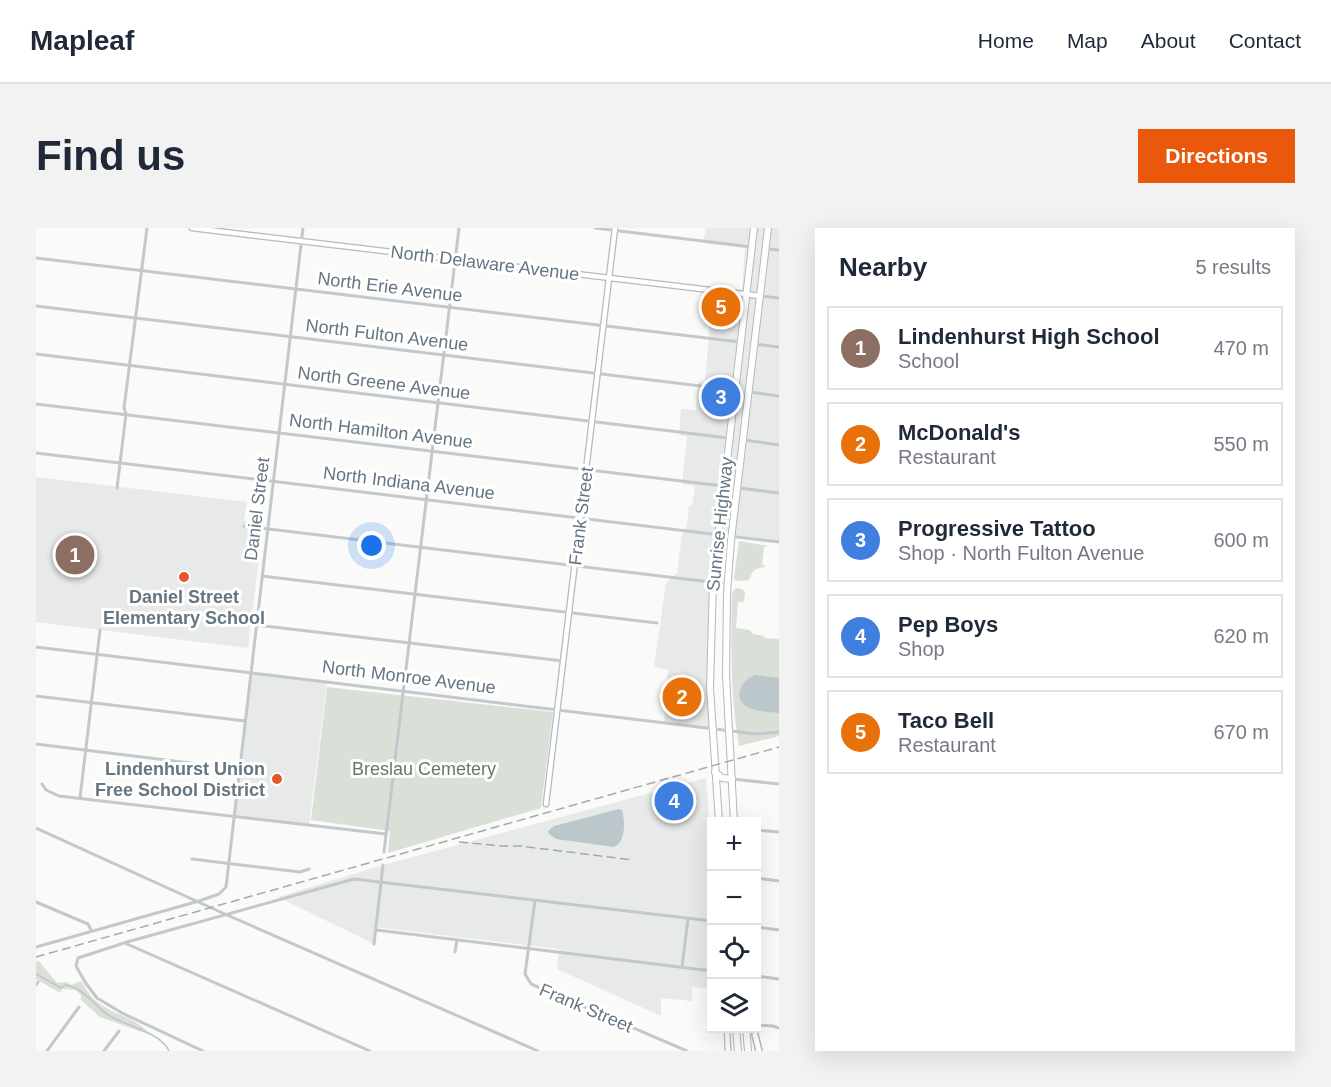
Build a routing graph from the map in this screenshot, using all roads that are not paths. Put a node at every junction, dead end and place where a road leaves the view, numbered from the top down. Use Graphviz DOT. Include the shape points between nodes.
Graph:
graph roads {
  1 [pos="147,228"];
  2 [pos="192,228"];
  3 [pos="303,228"];
  4 [pos="459,228"];
  5 [pos="596,228"];
  6 [pos="754,228"];
  7 [pos="768,228"];
  8 [pos="615,229"];
  9 [pos="302,241"];
  10 [pos="752,247"];
  11 [pos="765,248"];
  12 [pos="779,250"];
  13 [pos="36,258"];
  14 [pos="455,260"];
  15 [pos="141,270"];
  16 [pos="610,278"];
  17 [pos="296,290"];
  18 [pos="746,295"];
  19 [pos="760,296"];
  20 [pos="779,298"];
  21 [pos="36,306"];
  22 [pos="450,308"];
  23 [pos="136,319"];
  24 [pos="604,326"];
  25 [pos="290,337"];
  26 [pos="740,342"];
  27 [pos="754,344"];
  28 [pos="779,347"];
  29 [pos="36,354"];
  30 [pos="443,355"];
  31 [pos="130,366"];
  32 [pos="598,373"];
  33 [pos="284,384"];
  34 [pos="735,390"];
  35 [pos="748,392"];
  36 [pos="779,396"];
  37 [pos="438,403"];
  38 [pos="36,404"];
  39 [pos="126,414"];
  40 [pos="592,421"];
  41 [pos="280,432"];
  42 [pos="729,438"];
  43 [pos="743,439"];
  44 [pos="779,445"];
  45 [pos="432,451"];
  46 [pos="36,453"];
  47 [pos="120,463"];
  48 [pos="587,469"];
  49 [pos="273,481"];
  50 [pos="723,486"];
  51 [pos="117,488"];
  52 [pos="737,488"];
  53 [pos="779,493"];
  54 [pos="427,498"];
  55 [pos="580,517"];
  56 [pos="244,526"];
  57 [pos="268,528"];
  58 [pos="717,534"];
  59 [pos="731,536"];
  60 [pos="779,542"];
  61 [pos="421,547"];
  62 [pos="574,565"];
  63 [pos="262,576"];
  64 [pos="713,582"];
  65 [pos="728,584"];
  66 [pos="415,594"];
  67 [pos="570,613"];
  68 [pos="657,623"];
  69 [pos="256,625"];
  70 [pos="100,630"];
  71 [pos="410,643"];
  72 [pos="36,647"];
  73 [pos="97,654"];
  74 [pos="563,661"];
  75 [pos="251,673"];
  76 [pos="405,690"];
  77 [pos="36,696"];
  78 [pos="92,702"];
  79 [pos="558,709"];
  80 [pos="245,721"];
  81 [pos="712,728"];
  82 [pos="729,729"];
  83 [pos="779,732"];
  84 [pos="36,744"];
  85 [pos="86,750"];
  86 [pos="239,769"];
  87 [pos="715,771"];
  88 [pos="732,779"];
  89 [pos="42,784"];
  90 [pos="779,784"];
  91 [pos="80,799"];
  92 [pos="546,804"];
  93 [pos="234,816"];
  94 [pos="719,817"];
  95 [pos="734,817"];
  96 [pos="36,828"];
  97 [pos="761,830"];
  98 [pos="779,832"];
  99 [pos="386,834"];
  100 [pos="384,852"];
  101 [pos="192,859"];
  102 [pos="228,864"];
  103 [pos="383,865"];
  104 [pos="309,869"];
  105 [pos="761,879"];
  106 [pos="779,881"];
  107 [pos="381,883"];
  108 [pos="199,901"];
  109 [pos="535,901"];
  110 [pos="36,902"];
  111 [pos="227,915"];
  112 [pos="688,919"];
  113 [pos="707,921"];
  114 [pos="761,928"];
  115 [pos="91,930"];
  116 [pos="376,930"];
  117 [pos="779,930"];
  118 [pos="457,940"];
  119 [pos="126,943"];
  120 [pos="374,944"];
  121 [pos="36,947"];
  122 [pos="529,949"];
  123 [pos="455,952"];
  124 [pos="682,967"];
  125 [pos="707,970"];
  126 [pos="761,977"];
  127 [pos="779,979"];
  128 [pos="79,1007"];
  129 [pos="779,1028"];
  130 [pos="761,1029"];
  131 [pos="119,1031"];
  132 [pos="727,1033"];
  133 [pos="736,1033"];
  134 [pos="746,1033"];
  135 [pos="755,1033"];
  136 [pos="47,1051"];
  137 [pos="104,1051"];
  138 [pos="203,1051"];
  139 [pos="370,1051"];
  140 [pos="538,1051"];
  141 [pos="687,1051"];
  142 [pos="728,1051"];
  143 [pos="738,1051"];
  144 [pos="748,1051"];
  145 [pos="758,1051"];
  1 -- 15 [label="street"];
  2 -- 9 [label="street, North Delaware Avenue"];
  3 -- 9 [label="street, Daniel Street"];
  4 -- 14 [label="street"];
  5 -- 8 [label="street"];
  6 -- 10 [label="highway, Sunrise Highway"];
  7 -- 11 [label="highway, Sunrise Highway"];
  8 -- 10 [label="street"];
  8 -- 16 [label="street, Frank Street"];
  9 -- 14 [label="street, North Delaware Avenue"];
  9 -- 17 [label="street, Daniel Street"];
  10 -- 18 [label="highway, Sunrise Highway"];
  11 -- 12 [label="street"];
  11 -- 19 [label="highway, Sunrise Highway"];
  13 -- 15 [label="street, North Erie Avenue"];
  14 -- 16 [label="street, North Delaware Avenue"];
  14 -- 22 [label="street"];
  15 -- 17 [label="street, North Erie Avenue"];
  15 -- 23 [label="street"];
  16 -- 18 [label="street, North Delaware Avenue"];
  16 -- 24 [label="street, Frank Street"];
  17 -- 22 [label="street, North Erie Avenue"];
  17 -- 25 [label="street, Daniel Street"];
  18 -- 19 [label="street, North Delaware Avenue"];
  18 -- 26 [label="highway, Sunrise Highway"];
  19 -- 20 [label="street, North Delaware Avenue"];
  19 -- 27 [label="highway, Sunrise Highway"];
  21 -- 23 [label="street, North Fulton Avenue"];
  22 -- 24 [label="street, North Erie Avenue"];
  22 -- 30 [label="street"];
  23 -- 25 [label="street, North Fulton Avenue"];
  23 -- 31 [label="street"];
  24 -- 26 [label="street, North Erie Avenue"];
  24 -- 32 [label="street, Frank Street"];
  25 -- 30 [label="street, North Fulton Avenue"];
  25 -- 33 [label="street, Daniel Street"];
  26 -- 34 [label="highway, Sunrise Highway"];
  27 -- 28 [label="street"];
  27 -- 35 [label="highway, Sunrise Highway"];
  29 -- 31 [label="street, North Greene Avenue"];
  30 -- 32 [label="street, North Fulton Avenue"];
  30 -- 37 [label="street"];
  31 -- 33 [label="street, North Greene Avenue"];
  31 -- 39 [label="street"];
  32 -- 34 [label="street, North Fulton Avenue"];
  32 -- 40 [label="street, Frank Street"];
  33 -- 37 [label="street, North Greene Avenue"];
  33 -- 41 [label="street, Daniel Street"];
  34 -- 42 [label="highway, Sunrise Highway"];
  35 -- 36 [label="street"];
  35 -- 43 [label="highway, Sunrise Highway"];
  37 -- 40 [label="street, North Greene Avenue"];
  37 -- 45 [label="street"];
  38 -- 39 [label="street, North Hamilton Avenue"];
  39 -- 41 [label="street, North Hamilton Avenue"];
  39 -- 47 [label="street"];
  40 -- 42 [label="street, North Greene Avenue"];
  40 -- 48 [label="street, Frank Street"];
  41 -- 45 [label="street, North Hamilton Avenue"];
  41 -- 49 [label="street, Daniel Street"];
  42 -- 50 [label="highway, Sunrise Highway"];
  43 -- 44 [label="street"];
  43 -- 52 [label="highway, Sunrise Highway"];
  45 -- 48 [label="street, North Hamilton Avenue"];
  45 -- 54 [label="street"];
  46 -- 47 [label="street, North Indiana Avenue"];
  47 -- 49 [label="street, North Indiana Avenue"];
  47 -- 51 [label="street"];
  48 -- 50 [label="street, North Hamilton Avenue"];
  48 -- 55 [label="street, Frank Street"];
  49 -- 54 [label="street, North Indiana Avenue"];
  49 -- 57 [label="street, Daniel Street"];
  50 -- 58 [label="highway, Sunrise Highway"];
  52 -- 53 [label="street"];
  52 -- 59 [label="highway, Sunrise Highway"];
  54 -- 55 [label="street, North Indiana Avenue"];
  54 -- 61 [label="street"];
  55 -- 58 [label="street, North Indiana Avenue"];
  55 -- 62 [label="street, Frank Street"];
  56 -- 57 [label="street"];
  57 -- 61 [label="street"];
  57 -- 63 [label="street, Daniel Street"];
  58 -- 59 [label="street, North Indiana Avenue"];
  58 -- 64 [label="highway, Sunrise Highway"];
  59 -- 60 [label="street, North Indiana Avenue"];
  59 -- 65 [label="highway, Sunrise Highway"];
  61 -- 62 [label="street"];
  61 -- 66 [label="street"];
  62 -- 64 [label="street"];
  62 -- 67 [label="street, Frank Street"];
  63 -- 66 [label="street"];
  63 -- 69 [label="street, Daniel Street"];
  64 -- 65 [label="street"];
  64 -- 81 [label="highway, Sunrise Highway"];
  65 -- 82 [label="highway, Sunrise Highway"];
  66 -- 67 [label="street"];
  66 -- 71 [label="street"];
  67 -- 68 [label="street"];
  67 -- 74 [label="street, Frank Street"];
  69 -- 71 [label="street"];
  69 -- 75 [label="street, Daniel Street"];
  70 -- 73 [label="street"];
  71 -- 74 [label="street"];
  71 -- 76 [label="street"];
  72 -- 73 [label="street, North Monroe Avenue"];
  73 -- 75 [label="street, North Monroe Avenue"];
  73 -- 78 [label="street"];
  74 -- 79 [label="street, Frank Street"];
  75 -- 76 [label="street, North Monroe Avenue"];
  75 -- 80 [label="street, Daniel Street"];
  76 -- 79 [label="street, North Monroe Avenue"];
  76 -- 99 [label="street"];
  77 -- 78 [label="street"];
  78 -- 80 [label="street"];
  78 -- 85 [label="street"];
  79 -- 81 [label="street, North Monroe Avenue"];
  79 -- 92 [label="street, Frank Street"];
  80 -- 86 [label="street, Daniel Street"];
  81 -- 82 [label="street, North Monroe Avenue"];
  81 -- 87 [label="highway, Sunrise Highway"];
  82 -- 83 [label="street, North Monroe Avenue" via="762,734"];
  82 -- 88 [label="highway, Sunrise Highway"];
  84 -- 85 [label="street"];
  85 -- 86 [label="street"];
  85 -- 91 [label="street"];
  86 -- 93 [label="street, Daniel Street"];
  87 -- 88 [label="highway" via="722,778"];
  87 -- 94 [label="highway, Sunrise Highway"];
  88 -- 90 [label="street"];
  88 -- 95 [label="highway, Sunrise Highway"];
  89 -- 91 [label="street" via="59,796"];
  91 -- 93 [label="street"];
  93 -- 99 [label="street"];
  93 -- 102 [label="street, Daniel Street"];
  96 -- 108 [label="street"];
  97 -- 98 [label="street"];
  99 -- 100 [label="street"];
  101 -- 102 [label="street"];
  102 -- 104 [label="street" via="300,872"];
  102 -- 108 [label="street, Daniel Street" via="225,889"];
  103 -- 107 [label="street"];
  105 -- 106 [label="street"];
  107 -- 109 [label="street"];
  107 -- 111 [label="street" via="354,879"];
  107 -- 116 [label="street"];
  108 -- 111 [label="street"];
  108 -- 115 [label="street"];
  109 -- 112 [label="street"];
  109 -- 122 [label="street, Frank Street"];
  110 -- 115 [label="street" via="88,924"];
  111 -- 119 [label="street"];
  111 -- 140 [label="street"];
  112 -- 113 [label="street"];
  112 -- 124 [label="street"];
  114 -- 117 [label="street"];
  115 -- 121 [label="street"];
  116 -- 118 [label="street"];
  116 -- 120 [label="street"];
  118 -- 122 [label="street"];
  118 -- 123 [label="street"];
  119 -- 138 [label="street" via="78,958 76,966 97,998"];
  119 -- 139 [label="street"];
  122 -- 124 [label="street"];
  122 -- 141 [label="street, Frank Street" via="525,974 532,985"];
  124 -- 125 [label="street"];
  126 -- 127 [label="street"];
  128 -- 136 [label="street"];
  129 -- 130 [label="street"];
  131 -- 137 [label="street"];
  132 -- 142 [label="street"];
  133 -- 143 [label="highway"];
  134 -- 144 [label="highway"];
  135 -- 145 [label="main road"];
}
